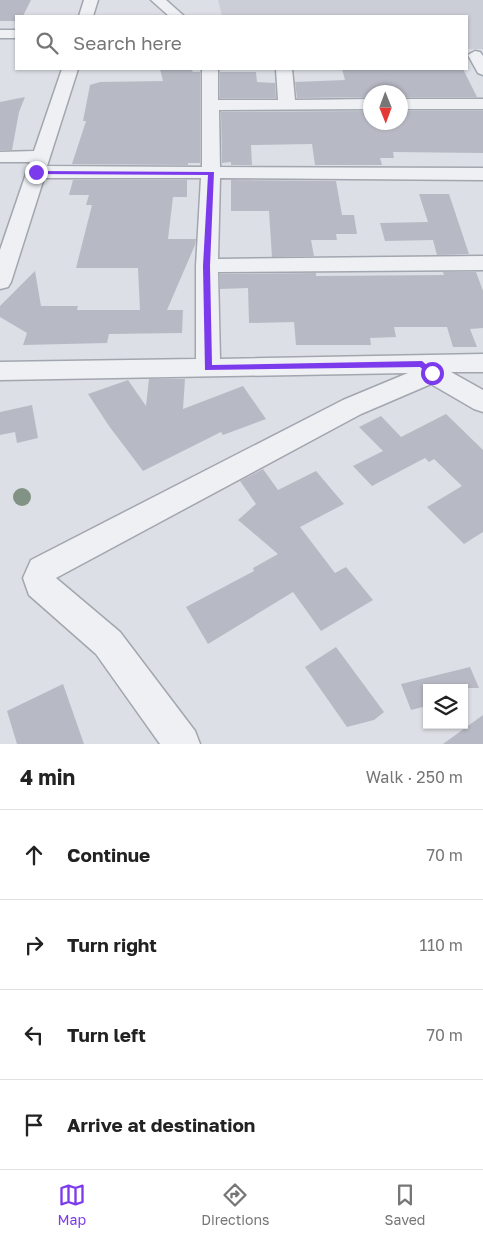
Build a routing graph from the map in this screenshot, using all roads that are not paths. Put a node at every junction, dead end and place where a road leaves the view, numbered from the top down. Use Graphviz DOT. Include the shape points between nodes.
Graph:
graph roads {
  1 [pos="92,0"];
  2 [pos="158,0"];
  3 [pos="86,15"];
  4 [pos="176,15"];
  5 [pos="0,34"];
  6 [pos="15,34"];
  7 [pos="475,55"];
  8 [pos="70,70"];
  9 [pos="210,70"];
  10 [pos="284,70"];
  11 [pos="483,70"];
  12 [pos="287,104"];
  13 [pos="363,104"];
  14 [pos="408,104"];
  15 [pos="483,104"];
  16 [pos="212,105"];
  17 [pos="0,157"];
  18 [pos="38,164"];
  19 [pos="212,173"];
  20 [pos="481,178"];
  21 [pos="483,263"];
  22 [pos="207,266"];
  23 [pos="0,282"];
  24 [pos="483,363"];
  25 [pos="208,368"];
  26 [pos="427,369"];
  27 [pos="0,371"];
  28 [pos="483,402"];
  29 [pos="182,744"];
  1 -- 3 [label="street"];
  2 -- 4 [label="street"];
  5 -- 6 [label="street"];
  7 -- 11 [label="street"];
  8 -- 18 [label="street"];
  9 -- 16 [label="street"];
  10 -- 12 [label="street"];
  12 -- 13 [label="street"];
  12 -- 16 [label="street"];
  14 -- 15 [label="street"];
  16 -- 19 [label="street"];
  17 -- 18 [label="street"];
  18 -- 19 [label="street"];
  18 -- 23 [label="street"];
  19 -- 20 [label="street"];
  19 -- 22 [label="street"];
  21 -- 22 [label="street"];
  22 -- 25 [label="street"];
  24 -- 26 [label="street"];
  25 -- 26 [label="street"];
  25 -- 27 [label="street"];
  26 -- 28 [label="street"];
  26 -- 29 [label="street" via="42,570 40,585 108,643"];
}
